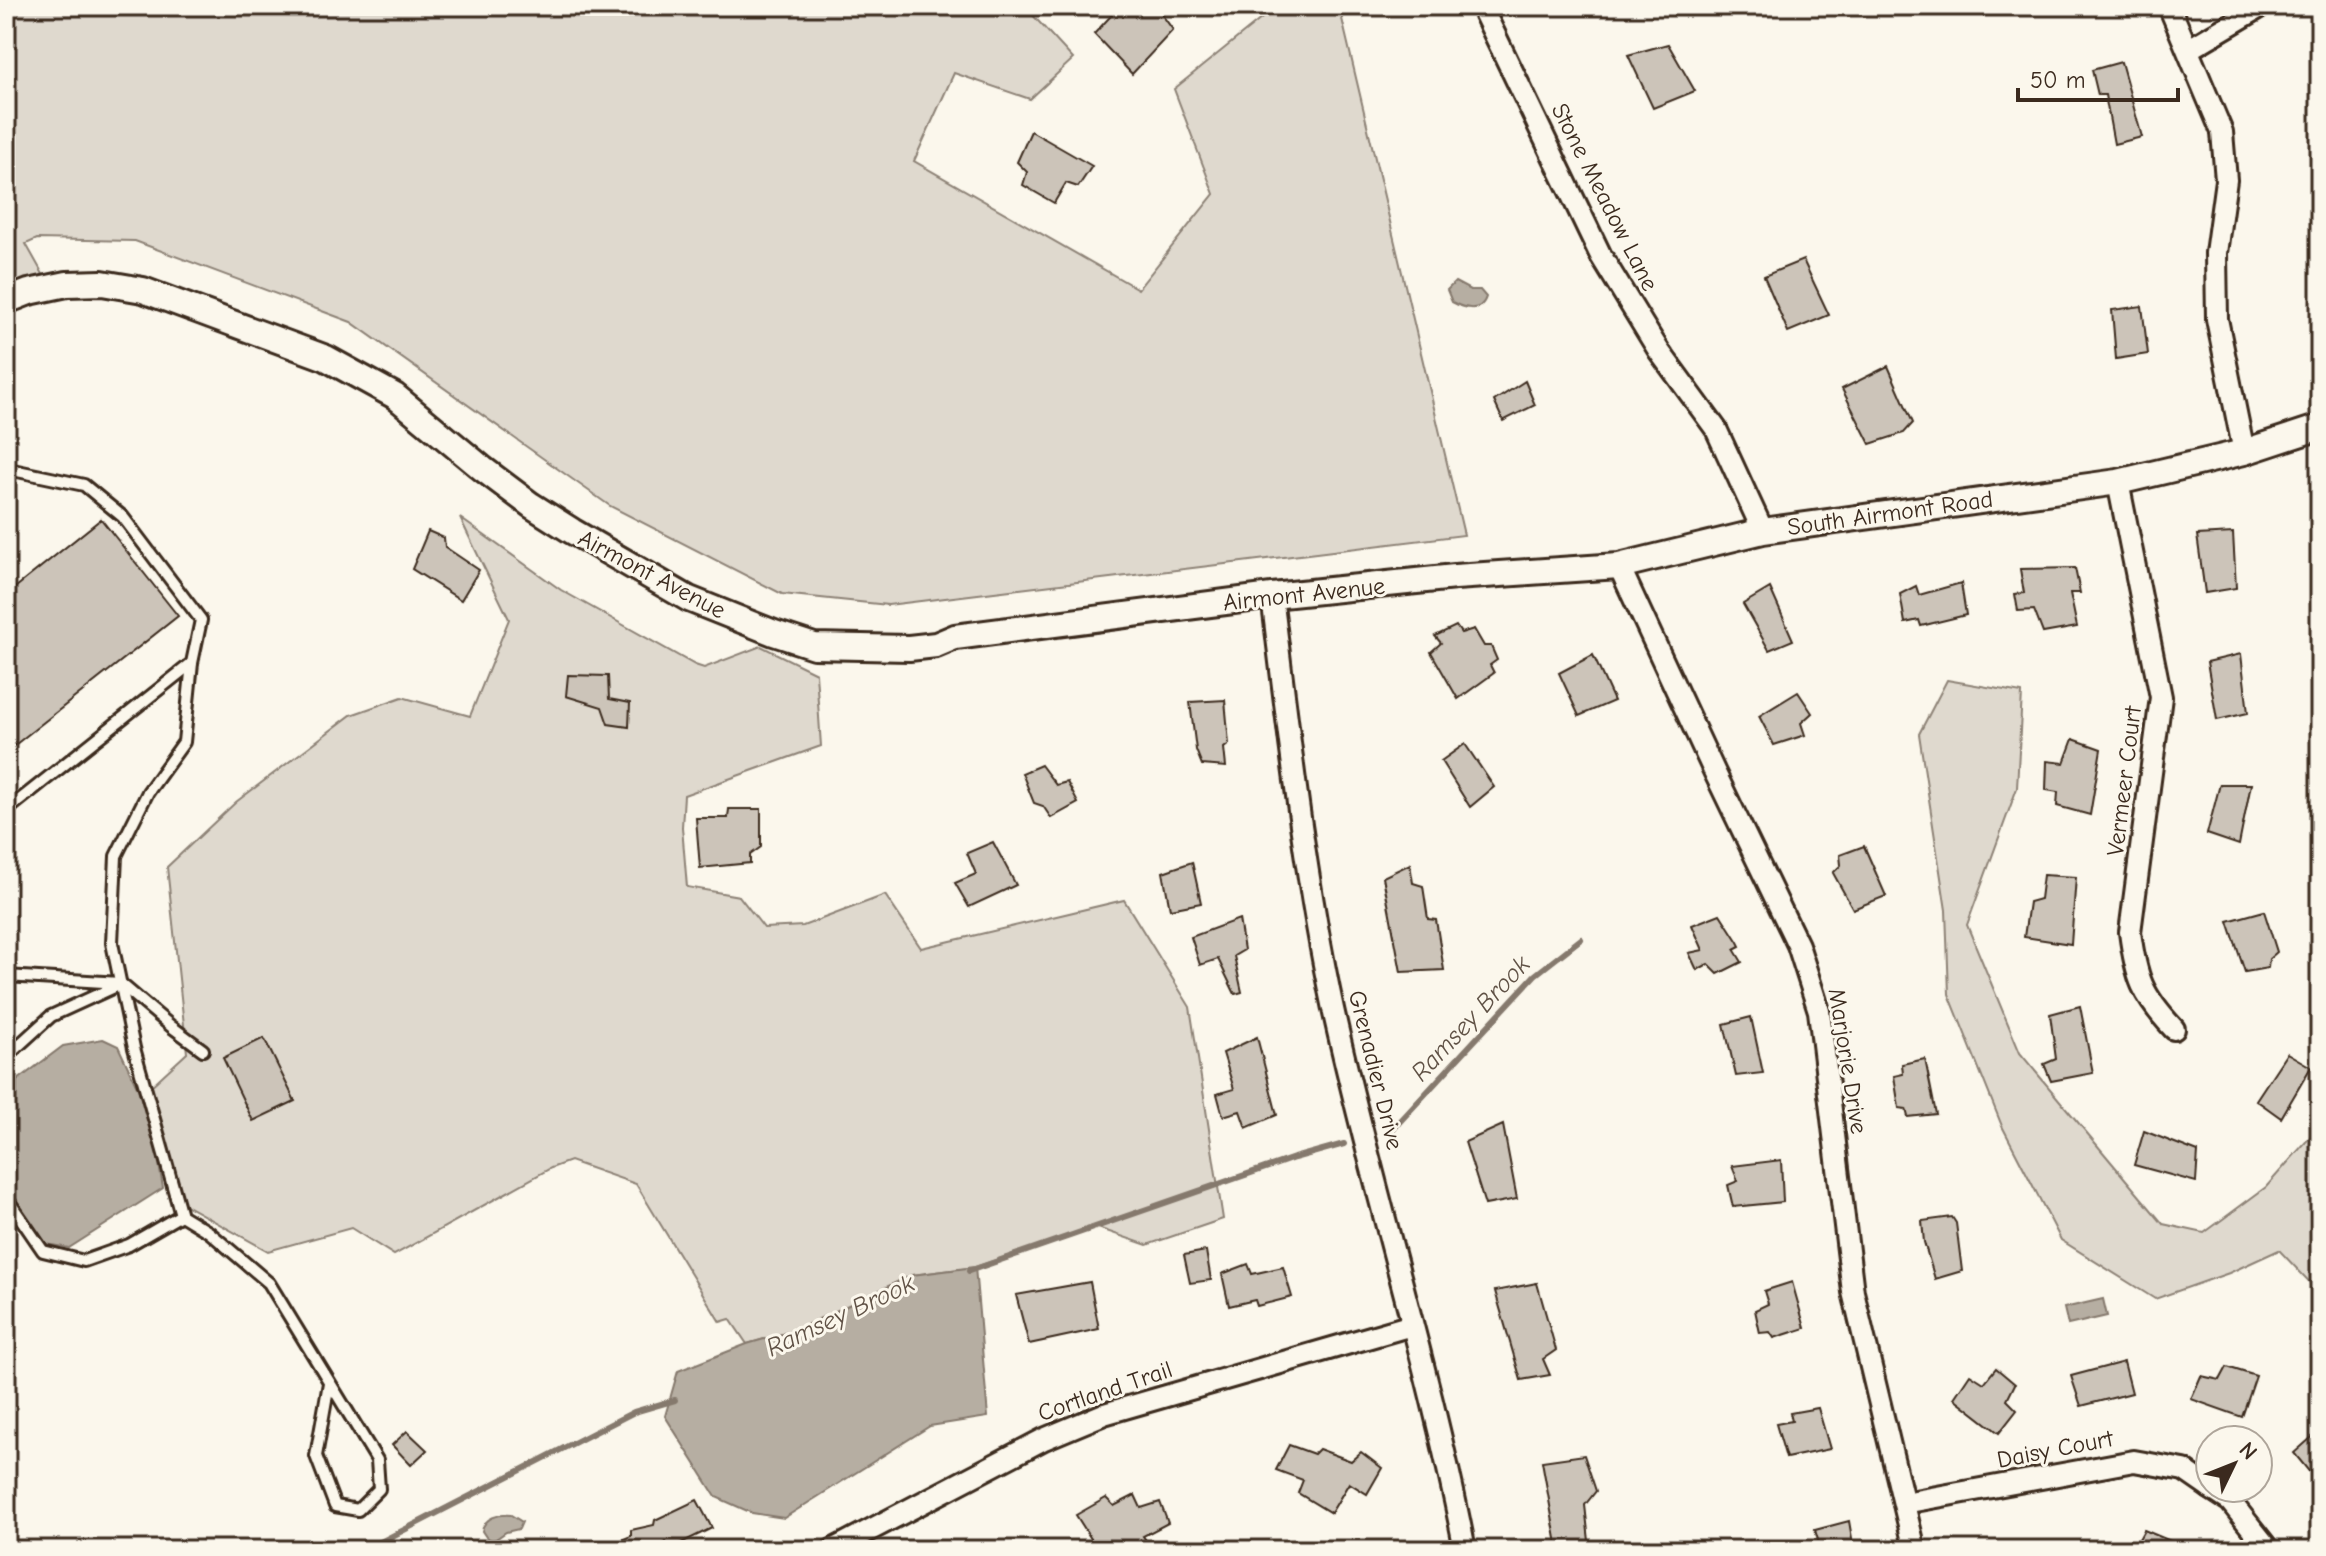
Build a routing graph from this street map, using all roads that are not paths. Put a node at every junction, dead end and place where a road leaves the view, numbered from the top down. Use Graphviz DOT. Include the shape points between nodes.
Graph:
graph roads {
  1 [pos="1481,6"];
  2 [pos="2169,6"];
  3 [pos="2262,6"];
  4 [pos="2189,49"];
  5 [pos="6,301"];
  6 [pos="2320,427"];
  7 [pos="2244,452"];
  8 [pos="6,466"];
  9 [pos="2118,482"];
  10 [pos="1763,531"];
  11 [pos="1619,566"];
  12 [pos="1455,577"];
  13 [pos="1272,596"];
  14 [pos="192,663"];
  15 [pos="6,811"];
  16 [pos="6,976"];
  17 [pos="120,984"];
  18 [pos="2174,1029"];
  19 [pos="203,1050"];
  20 [pos="6,1057"];
  21 [pos="6,1197"];
  22 [pos="181,1215"];
  23 [pos="1412,1325"];
  24 [pos="329,1383"];
  25 [pos="2194,1477"];
  26 [pos="1904,1503"];
  27 [pos="2232,1504"];
  28 [pos="832,1550"];
  29 [pos="1465,1550"];
  30 [pos="1915,1550"];
  31 [pos="2269,1550"];
  1 -- 10 [label="street, Stone Meadow Lane" via="1601,256 1659,351 1716,429"];
  2 -- 4 [label="street"];
  3 -- 4 [label="street"];
  4 -- 7 [label="street" via="2222,132 2226,180 2216,253 2217,319"];
  5 -- 13 [label="street, Airmont Avenue" via="67,284 143,290 326,358 395,396 483,469 572,531 689,599 814,646 909,648 955,637"];
  6 -- 7 [label="street, South Airmont Road"];
  7 -- 9 [label="street, South Airmont Road"];
  8 -- 14 [label="lane" via="84,485 123,517 201,620"];
  9 -- 10 [label="street, South Airmont Road"];
  9 -- 18 [label="street, Vermeer Court" via="2161,697 2130,932 2135,971 2154,1008"];
  10 -- 11 [label="street, South Airmont Road"];
  11 -- 12 [label="street, South Airmont Road"];
  11 -- 26 [label="street, Marjorie Drive" via="1798,945 1819,1011 1853,1292"];
  12 -- 13 [label="street, Airmont Avenue"];
  13 -- 23 [label="street, Grenadier Drive" via="1306,864 1331,995"];
  14 -- 15 [label="lane"];
  14 -- 17 [label="lane" via="184,742 148,792 116,856 112,943"];
  16 -- 17 [label="lane"];
  17 -- 19 [label="lane"];
  17 -- 20 [label="lane" via="51,1016"];
  17 -- 22 [label="lane"];
  21 -- 22 [label="lane" via="43,1251 84,1261 129,1245"];
  22 -- 24 [label="lane" via="269,1283"];
  23 -- 28 [label="street, Cortland Trail" via="1104,1414 1044,1439"];
  23 -- 29 [label="street, Grenadier Drive"];
  24 -- 24 [label="lane" via="377,1460 379,1489 358,1510 335,1506 316,1456"];
  25 -- 26 [label="street, Daisy Court" via="2184,1470 2134,1461"];
  26 -- 30 [label="street, Marjorie Drive"];
  27 -- 31 [label="street, Daisy Court"];
}
